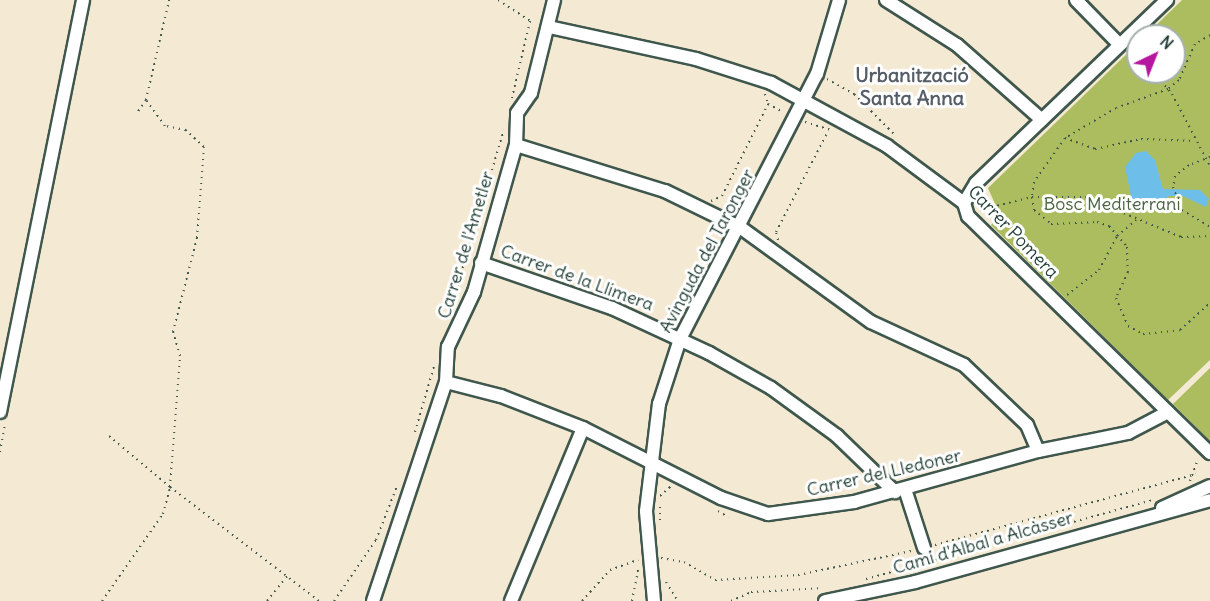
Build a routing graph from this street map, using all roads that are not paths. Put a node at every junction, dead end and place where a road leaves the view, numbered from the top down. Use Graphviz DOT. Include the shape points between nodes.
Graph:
graph roads {
  1 [pos="83,0"];
  2 [pos="554,0"];
  3 [pos="839,0"];
  4 [pos="886,0"];
  5 [pos="1076,0"];
  6 [pos="1167,0"];
  7 [pos="549,27"];
  8 [pos="1123,47"];
  9 [pos="805,100"];
  10 [pos="1042,120"];
  11 [pos="516,145"];
  12 [pos="964,203"];
  13 [pos="741,228"];
  14 [pos="481,263"];
  15 [pos="680,339"];
  16 [pos="446,382"];
  17 [pos="0,412"];
  18 [pos="1168,412"];
  19 [pos="583,428"];
  20 [pos="1038,451"];
  21 [pos="1210,453"];
  22 [pos="650,460"];
  23 [pos="1210,486"];
  24 [pos="900,490"];
  25 [pos="1206,500"];
  26 [pos="1151,515"];
  27 [pos="924,548"];
  28 [pos="373,601"];
  29 [pos="511,601"];
  30 [pos="654,601"];
  31 [pos="825,601"];
  1 -- 17 [label="street"];
  2 -- 7 [label="street, Carrer de l'Ametler"];
  3 -- 9 [label="street, Avinguda del Taronger"];
  4 -- 10 [label="street" via="957,45"];
  5 -- 8 [label="street"];
  6 -- 8 [label="street"];
  7 -- 9 [label="street, Carrer Pomera" via="696,59"];
  7 -- 11 [label="street, Carrer de l'Ametler" via="531,93 517,113"];
  8 -- 10 [label="street"];
  9 -- 12 [label="street, Carrer Pomera" via="887,146"];
  9 -- 13 [label="street, Avinguda del Taronger"];
  10 -- 12 [label="street" via="968,191"];
  11 -- 13 [label="street" via="665,190"];
  11 -- 14 [label="street, Carrer de l'Ametler"];
  12 -- 18 [label="street, Carrer Pomera" via="968,216"];
  13 -- 15 [label="street, Avinguda del Taronger"];
  13 -- 20 [label="street" via="871,322 964,365 1027,425"];
  14 -- 15 [label="street, Carrer de la Llimera" via="612,308"];
  14 -- 16 [label="street, Carrer de l'Ametler" via="464,322 445,356"];
  15 -- 22 [label="street, Avinguda del Taronger" via="659,404"];
  15 -- 24 [label="street, Carrer de la Llimera" via="771,388"];
  16 -- 19 [label="street, Carrer del Lledoner" via="501,396"];
  16 -- 28 [label="street, Carrer de l'Ametler"];
  18 -- 20 [label="street, Carrer del Lledoner" via="1128,433"];
  18 -- 21 [label="street, Carrer Pomera"];
  19 -- 22 [label="street, Carrer del Lledoner"];
  19 -- 29 [label="street"];
  20 -- 24 [label="street, Carrer del Lledoner"];
  22 -- 24 [label="street, Carrer del Lledoner" via="722,498 768,514"];
  22 -- 30 [label="street, Avinguda del Taronger" via="641,557"];
  23 -- 26 [label="street, Camí d'Albal a Alcàsser"];
  24 -- 27 [label="street, Carrer de la Llimera"];
  25 -- 26 [label="street, Camí d'Albal a Alcàsser"];
  26 -- 31 [label="street, Camí d'Albal a Alcàsser" via="915,582"];
}
